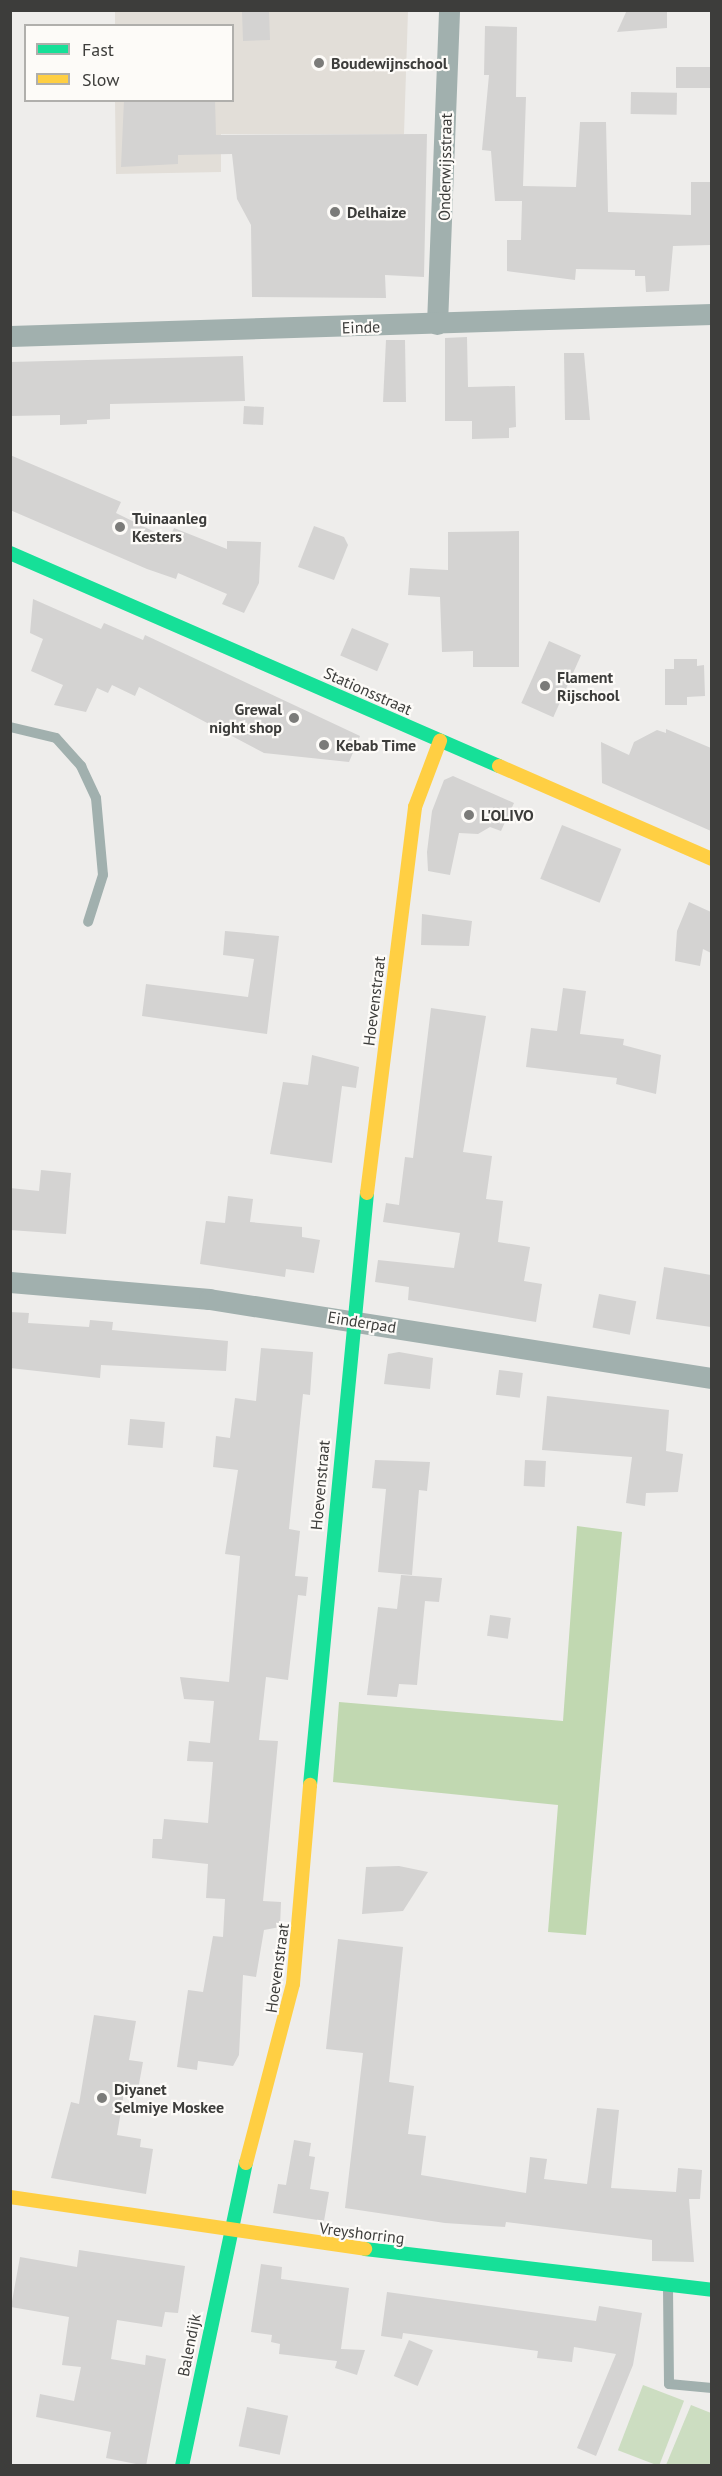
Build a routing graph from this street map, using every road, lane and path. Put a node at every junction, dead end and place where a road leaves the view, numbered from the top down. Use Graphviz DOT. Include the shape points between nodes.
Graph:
graph roads {
  1 [pos="449,10"];
  2 [pos="711,314"];
  3 [pos="437,324"];
  4 [pos="10,336"];
  5 [pos="10,553"];
  6 [pos="10,727"];
  7 [pos="440,741"];
  8 [pos="711,859"];
  9 [pos="88,922"];
  10 [pos="10,1282"];
  11 [pos="351,1320"];
  12 [pos="711,1378"];
  13 [pos="10,2197"];
  14 [pos="228,2231"];
  15 [pos="668,2288"];
  16 [pos="711,2290"];
  17 [pos="711,2388"];
  18 [pos="182,2466"];
  1 -- 3 [label="street, Onderwijsstraat"];
  2 -- 3 [label="street, Einde"];
  3 -- 4 [label="street, Einde"];
  5 -- 7 [label="main road, Stationsstraat"];
  6 -- 9 [label="lane" via="56,738 81,766 96,798 103,875"];
  7 -- 8 [label="main road, Stationsstraat"];
  7 -- 11 [label="main road, Hoevenstraat" via="415,807"];
  10 -- 11 [label="street, Einderpad" via="209,1299"];
  11 -- 12 [label="street, Einderpad"];
  11 -- 14 [label="main road, Hoevenstraat" via="293,1984"];
  13 -- 14 [label="main road, Vreyshorring"];
  14 -- 15 [label="main road, Vreyshorring"];
  14 -- 18 [label="main road, Balendijk"];
  15 -- 16 [label="main road, Vreyshorring"];
  15 -- 17 [label="lane" via="669,2384"];
}
